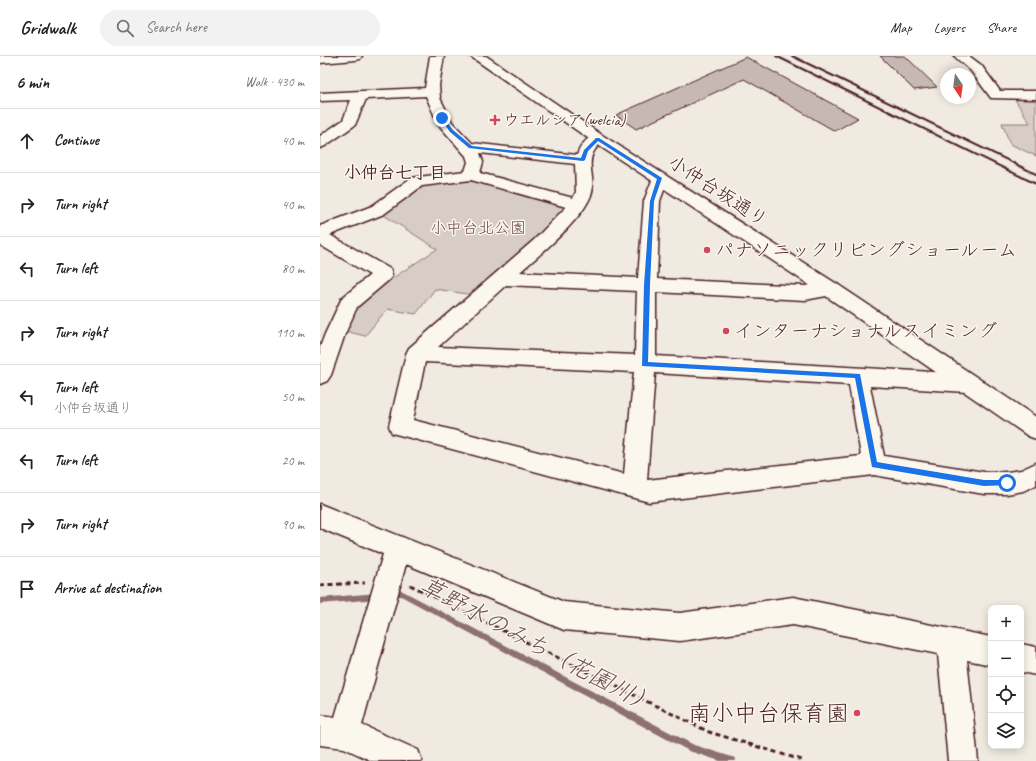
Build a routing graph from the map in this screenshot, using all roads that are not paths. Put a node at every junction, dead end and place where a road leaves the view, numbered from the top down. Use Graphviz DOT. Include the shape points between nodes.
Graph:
graph roads {
  1 [pos="355,56"];
  2 [pos="437,56"];
  3 [pos="477,56"];
  4 [pos="961,56"];
  5 [pos="320,58"];
  6 [pos="432,92"];
  7 [pos="360,95"];
  8 [pos="1036,95"];
  9 [pos="320,97"];
  10 [pos="597,138"];
  11 [pos="320,143"];
  12 [pos="470,147"];
  13 [pos="583,160"];
  14 [pos="470,175"];
  15 [pos="660,179"];
  16 [pos="578,205"];
  17 [pos="320,232"];
  18 [pos="320,237"];
  19 [pos="503,278"];
  20 [pos="647,285"];
  21 [pos="830,289"];
  22 [pos="416,354"];
  23 [pos="644,364"];
  24 [pos="320,375"];
  25 [pos="858,376"];
  26 [pos="967,382"];
  27 [pos="1036,429"];
  28 [pos="874,465"];
  29 [pos="1036,474"];
  30 [pos="635,487"];
  31 [pos="320,516"];
  32 [pos="398,548"];
  33 [pos="951,643"];
  34 [pos="988,650"];
  35 [pos="1024,659"];
  36 [pos="1036,661"];
  37 [pos="333,732"];
  38 [pos="407,761"];
  39 [pos="963,761"];
  1 -- 5 [label="street"];
  2 -- 6 [label="street"];
  3 -- 10 [label="street, 小仲台坂通り"];
  4 -- 8 [label="street" via="976,68 996,95"];
  6 -- 7 [label="street"];
  6 -- 12 [label="street" via="442,118"];
  7 -- 9 [label="street"];
  7 -- 11 [label="street" via="350,122"];
  10 -- 13 [label="street" via="586,151"];
  10 -- 15 [label="street, 小仲台坂通り"];
  12 -- 13 [label="street"];
  12 -- 14 [label="street" via="474,158 474,170"];
  13 -- 16 [label="street" via="584,192"];
  14 -- 16 [label="street"];
  14 -- 17 [label="street" via="417,182 378,210"];
  15 -- 20 [label="street" via="652,201"];
  15 -- 21 [label="street, 小仲台坂通り"];
  16 -- 19 [label="street"];
  18 -- 24 [label="street" via="383,274 349,303 334,334"];
  19 -- 20 [label="street"];
  19 -- 22 [label="street"];
  20 -- 21 [label="street" via="805,294"];
  20 -- 23 [label="street"];
  21 -- 26 [label="street, 小仲台坂通り"];
  22 -- 23 [label="street"];
  22 -- 30 [label="street" via="400,426"];
  23 -- 25 [label="street"];
  23 -- 30 [label="street"];
  25 -- 26 [label="street"];
  25 -- 28 [label="street"];
  26 -- 27 [label="street, 小仲台坂通り"];
  28 -- 29 [label="street" via="984,483 1007,483"];
  28 -- 30 [label="street" via="649,491"];
  31 -- 32 [label="street"];
  32 -- 33 [label="street" via="564,616 680,627 793,611"];
  32 -- 37 [label="street" via="376,625"];
  33 -- 34 [label="street"];
  33 -- 39 [label="street"];
  35 -- 36 [label="street"];
  37 -- 38 [label="street"];
}
